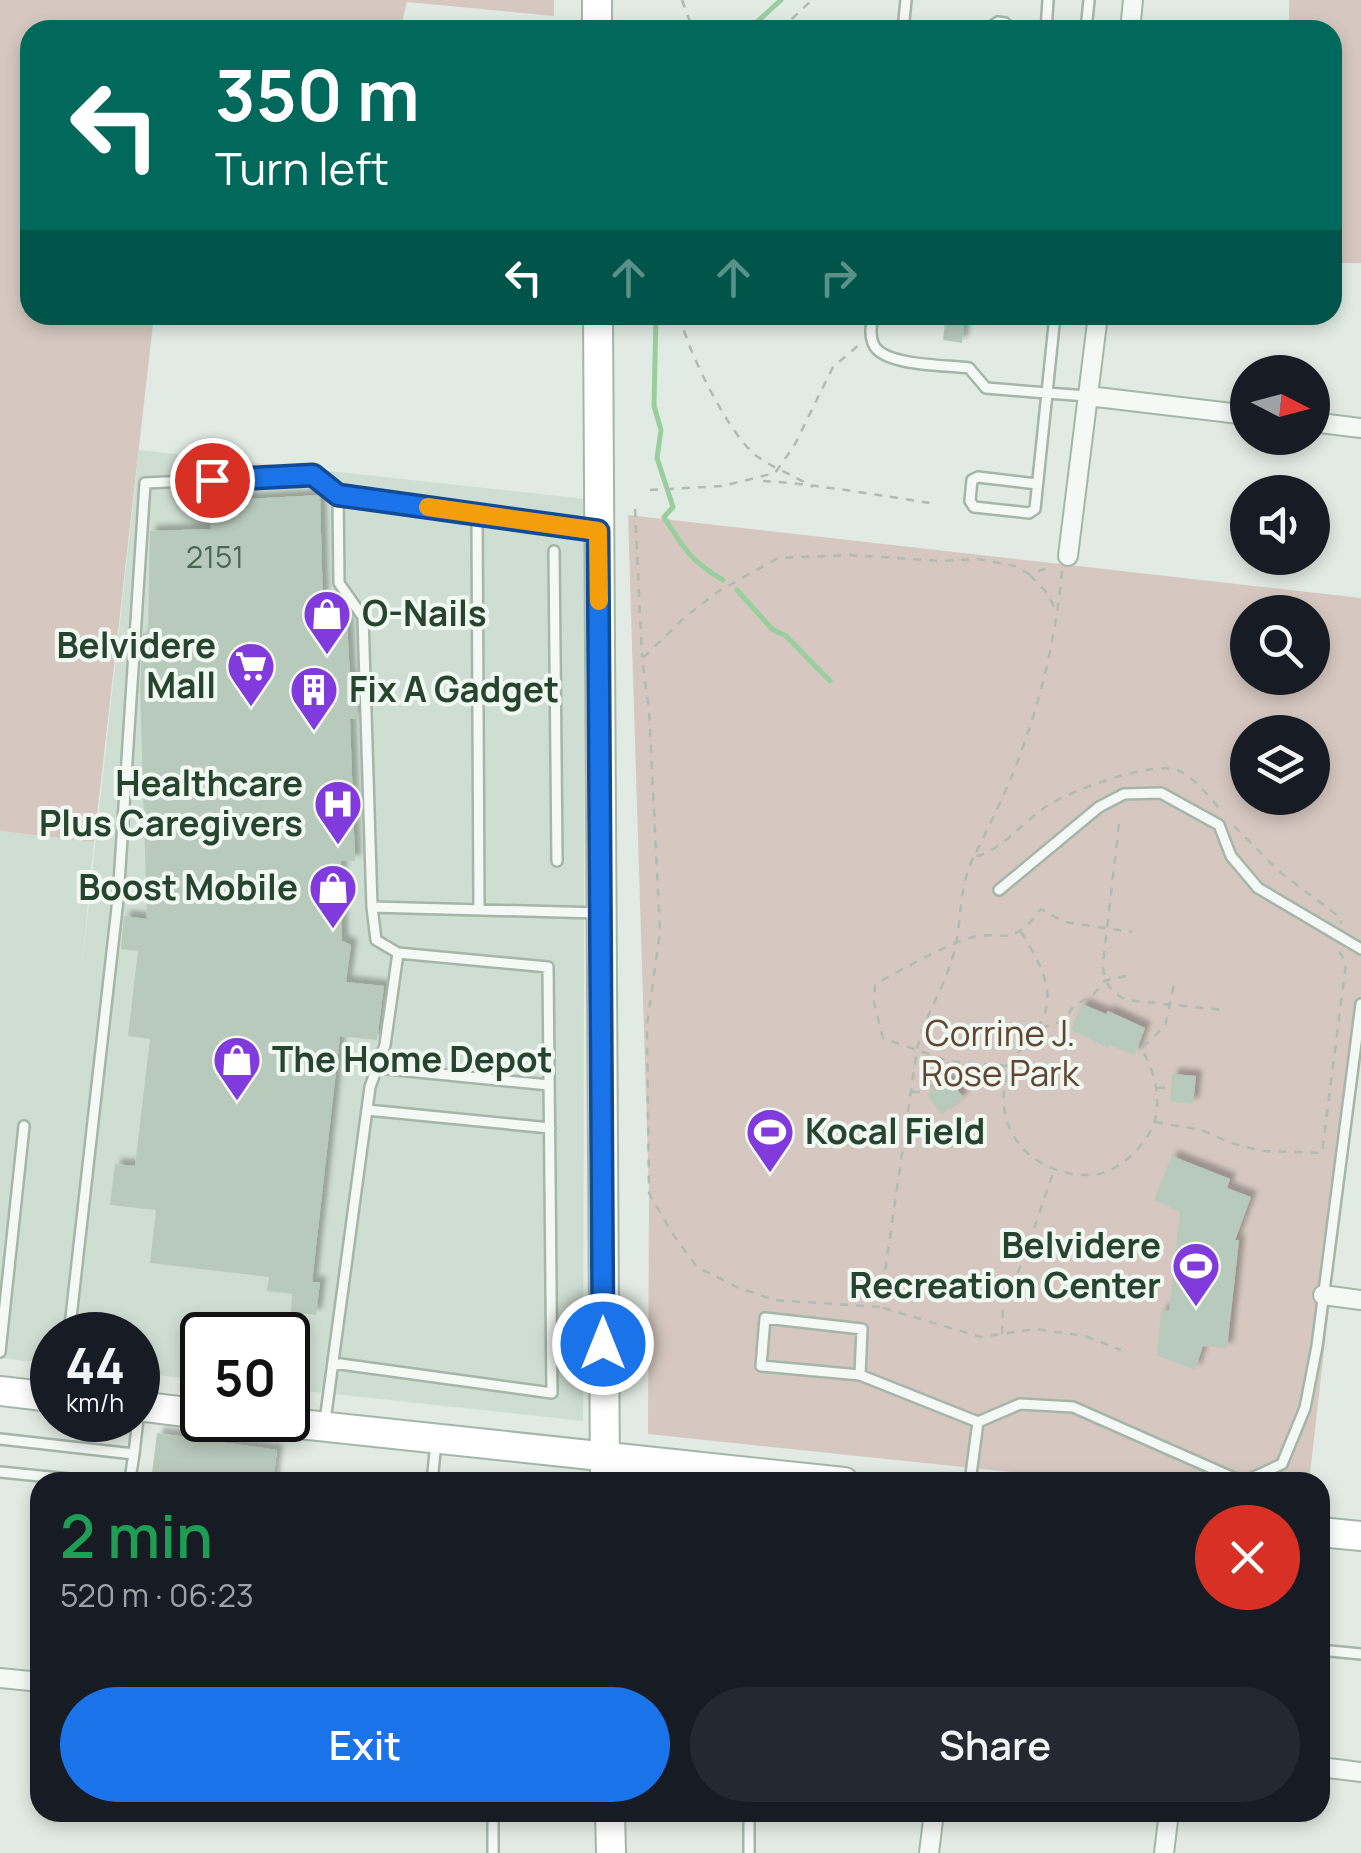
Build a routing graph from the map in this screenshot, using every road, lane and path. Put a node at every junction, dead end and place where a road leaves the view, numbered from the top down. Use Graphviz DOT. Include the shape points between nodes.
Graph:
graph roads {
  1 [pos="812,0"];
  2 [pos="791,20"];
  3 [pos="598,325"];
  4 [pos="684,325"];
  5 [pos="872,325"];
  6 [pos="885,325"];
  7 [pos="1054,325"];
  8 [pos="1097,325"];
  9 [pos="872,336"];
  10 [pos="1047,392"];
  11 [pos="1088,396"];
  12 [pos="1230,413"];
  13 [pos="1330,424"];
  14 [pos="1361,428"];
  15 [pos="780,468"];
  16 [pos="755,480"];
  17 [pos="1038,484"];
  18 [pos="813,486"];
  19 [pos="650,490"];
  20 [pos="338,495"];
  21 [pos="930,503"];
  22 [pos="635,510"];
  23 [pos="477,514"];
  24 [pos="598,531"];
  25 [pos="554,551"];
  26 [pos="1068,556"];
  27 [pos="1029,574"];
  28 [pos="1058,615"];
  29 [pos="642,659"];
  30 [pos="1120,824"];
  31 [pos="974,857"];
  32 [pos="557,861"];
  33 [pos="999,890"];
  34 [pos="372,907"];
  35 [pos="479,908"];
  36 [pos="600,912"];
  37 [pos="1107,930"];
  38 [pos="1021,932"];
  39 [pos="1132,932"];
  40 [pos="1340,937"];
  41 [pos="956,944"];
  42 [pos="1361,949"];
  43 [pos="398,954"];
  44 [pos="1126,976"];
  45 [pos="1175,980"];
  46 [pos="1104,981"];
  47 [pos="1361,1004"];
  48 [pos="1172,1005"];
  49 [pos="1223,1010"];
  50 [pos="1040,1029"];
  51 [pos="917,1048"];
  52 [pos="948,1061"];
  53 [pos="1010,1066"];
  54 [pos="377,1068"];
  55 [pos="549,1086"];
  56 [pos="1171,1087"];
  57 [pos="1156,1088"];
  58 [pos="911,1092"];
  59 [pos="367,1110"];
  60 [pos="1155,1122"];
  61 [pos="24,1126"];
  62 [pos="550,1128"];
  63 [pos="1054,1171"];
  64 [pos="0,1198"];
  65 [pos="16,1200"];
  66 [pos="1324,1296"];
  67 [pos="1361,1300"];
  68 [pos="880,1306"];
  69 [pos="72,1312"];
  70 [pos="1002,1334"];
  71 [pos="0,1343"];
  72 [pos="1121,1350"];
  73 [pos="0,1352"];
  74 [pos="333,1363"];
  75 [pos="860,1375"];
  76 [pos="0,1391"];
  77 [pos="30,1394"];
  78 [pos="978,1422"];
  79 [pos="310,1425"];
  80 [pos="325,1427"];
  81 [pos="0,1439"];
  82 [pos="436,1439"];
  83 [pos="135,1442"];
  84 [pos="134,1454"];
  85 [pos="604,1470"];
  86 [pos="0,1472"];
  87 [pos="131,1472"];
  88 [pos="433,1472"];
  89 [pos="644,1472"];
  90 [pos="971,1472"];
  91 [pos="1220,1472"];
  92 [pos="1265,1472"];
  93 [pos="30,1475"];
  94 [pos="1330,1533"];
  95 [pos="1361,1536"];
  96 [pos="1330,1651"];
  97 [pos="1361,1654"];
  98 [pos="0,1678"];
  99 [pos="30,1681"];
  100 [pos="1330,1769"];
  101 [pos="1361,1772"];
  102 [pos="493,1822"];
  103 [pos="610,1822"];
  104 [pos="749,1822"];
  105 [pos="933,1822"];
  106 [pos="1168,1822"];
  107 [pos="493,1853"];
  108 [pos="611,1853"];
  109 [pos="748,1853"];
  110 [pos="929,1853"];
  111 [pos="1164,1853"];
  1 -- 2 [label="path"];
  3 -- 24 [label="main road"];
  4 -- 15 [label="path" via="737,437 756,457"];
  5 -- 9 [label="lane"];
  6 -- 9 [label="path"];
  7 -- 10 [label="lane"];
  8 -- 11 [label="street"];
  9 -- 10 [label="lane" via="882,354 896,360 969,368 986,388"];
  9 -- 15 [label="path" via="833,367"];
  10 -- 11 [label="lane"];
  10 -- 17 [label="lane"];
  11 -- 12 [label="street"];
  11 -- 26 [label="street"];
  13 -- 14 [label="street"];
  15 -- 16 [label="path"];
  15 -- 18 [label="path"];
  16 -- 18 [label="path"];
  16 -- 19 [label="path"];
  17 -- 17 [label="lane" via="1029,513 974,507 970,501 978,477"];
  18 -- 21 [label="path"];
  20 -- 23 [label="lane"];
  20 -- 34 [label="lane" via="339,583 364,616"];
  20 -- 69 [label="lane" via="313,475 144,483 118,900"];
  22 -- 29 [label="path"];
  23 -- 24 [label="lane"];
  23 -- 35 [label="lane"];
  24 -- 36 [label="main road"];
  25 -- 32 [label="lane"];
  27 -- 28 [label="path"];
  27 -- 28 [label="path" via="1063,564"];
  27 -- 29 [label="path" via="978,559 778,558 719,591"];
  28 -- 31 [label="path" via="1014,772"];
  29 -- 68 [label="path" via="660,932 647,1024 649,1193 697,1267 737,1287 774,1300"];
  30 -- 37 [label="path"];
  31 -- 40 [label="path" via="1070,794 1159,766 1181,771 1280,873 1341,918"];
  31 -- 41 [label="path" via="963,880"];
  33 -- 40 [label="lane" via="1099,807 1124,794 1161,793 1219,825 1231,856 1258,888"];
  34 -- 35 [label="lane"];
  34 -- 43 [label="lane" via="376,940"];
  35 -- 36 [label="lane"];
  36 -- 85 [label="main road"];
  37 -- 38 [label="path" via="1064,922 1041,909"];
  37 -- 39 [label="path"];
  37 -- 46 [label="path"];
  38 -- 41 [label="path"];
  38 -- 50 [label="path" via="1046,981"];
  40 -- 42 [label="lane"];
  40 -- 60 [label="path" via="1346,963 1322,1154 1262,1151"];
  41 -- 51 [label="path"];
  41 -- 51 [label="path" via="874,984 883,1038"];
  43 -- 54 [label="lane"];
  43 -- 55 [label="lane" via="548,967"];
  44 -- 46 [label="path"];
  45 -- 48 [label="path"];
  46 -- 48 [label="path" via="1126,1000"];
  46 -- 50 [label="path" via="1064,1021"];
  47 -- 66 [label="lane"];
  48 -- 49 [label="path"];
  48 -- 57 [label="path" via="1166,1026 1141,1049"];
  50 -- 53 [label="path"];
  51 -- 52 [label="path"];
  51 -- 58 [label="path"];
  52 -- 53 [label="path"];
  52 -- 58 [label="path" via="947,1074 924,1092"];
  53 -- 63 [label="path" via="1006,1114 1014,1137"];
  54 -- 55 [label="lane"];
  54 -- 59 [label="lane"];
  55 -- 62 [label="lane"];
  56 -- 57 [label="path"];
  57 -- 60 [label="path"];
  58 -- 68 [label="path"];
  59 -- 62 [label="lane"];
  59 -- 74 [label="lane"];
  60 -- 63 [label="path" via="1125,1162 1100,1174"];
  61 -- 65 [label="lane"];
  62 -- 74 [label="lane" via="552,1394"];
  63 -- 70 [label="path" via="1002,1307"];
  64 -- 65 [label="lane"];
  65 -- 71 [label="lane"];
  66 -- 67 [label="street"];
  66 -- 92 [label="lane" via="1305,1408 1282,1464"];
  68 -- 70 [label="path" via="981,1337"];
  70 -- 72 [label="path" via="1035,1329 1085,1336"];
  71 -- 73 [label="lane"];
  74 -- 80 [label="lane"];
  75 -- 75 [label="lane" via="761,1366 765,1318 862,1330"];
  75 -- 78 [label="lane"];
  76 -- 77 [label="main road"];
  78 -- 90 [label="lane"];
  78 -- 91 [label="lane" via="1020,1404 1073,1407"];
  79 -- 80 [label="main road"];
  80 -- 82 [label="main road"];
  81 -- 84 [label="lane"];
  82 -- 85 [label="main road"];
  82 -- 88 [label="lane"];
  83 -- 84 [label="lane"];
  84 -- 87 [label="lane"];
  85 -- 89 [label="main road"];
  86 -- 93 [label="lane"];
  94 -- 95 [label="main road"];
  96 -- 97 [label="lane"];
  98 -- 99 [label="street"];
  100 -- 101 [label="street"];
  102 -- 107 [label="lane"];
  103 -- 108 [label="main road"];
  104 -- 109 [label="lane"];
  105 -- 110 [label="street"];
  106 -- 111 [label="street"];
}
